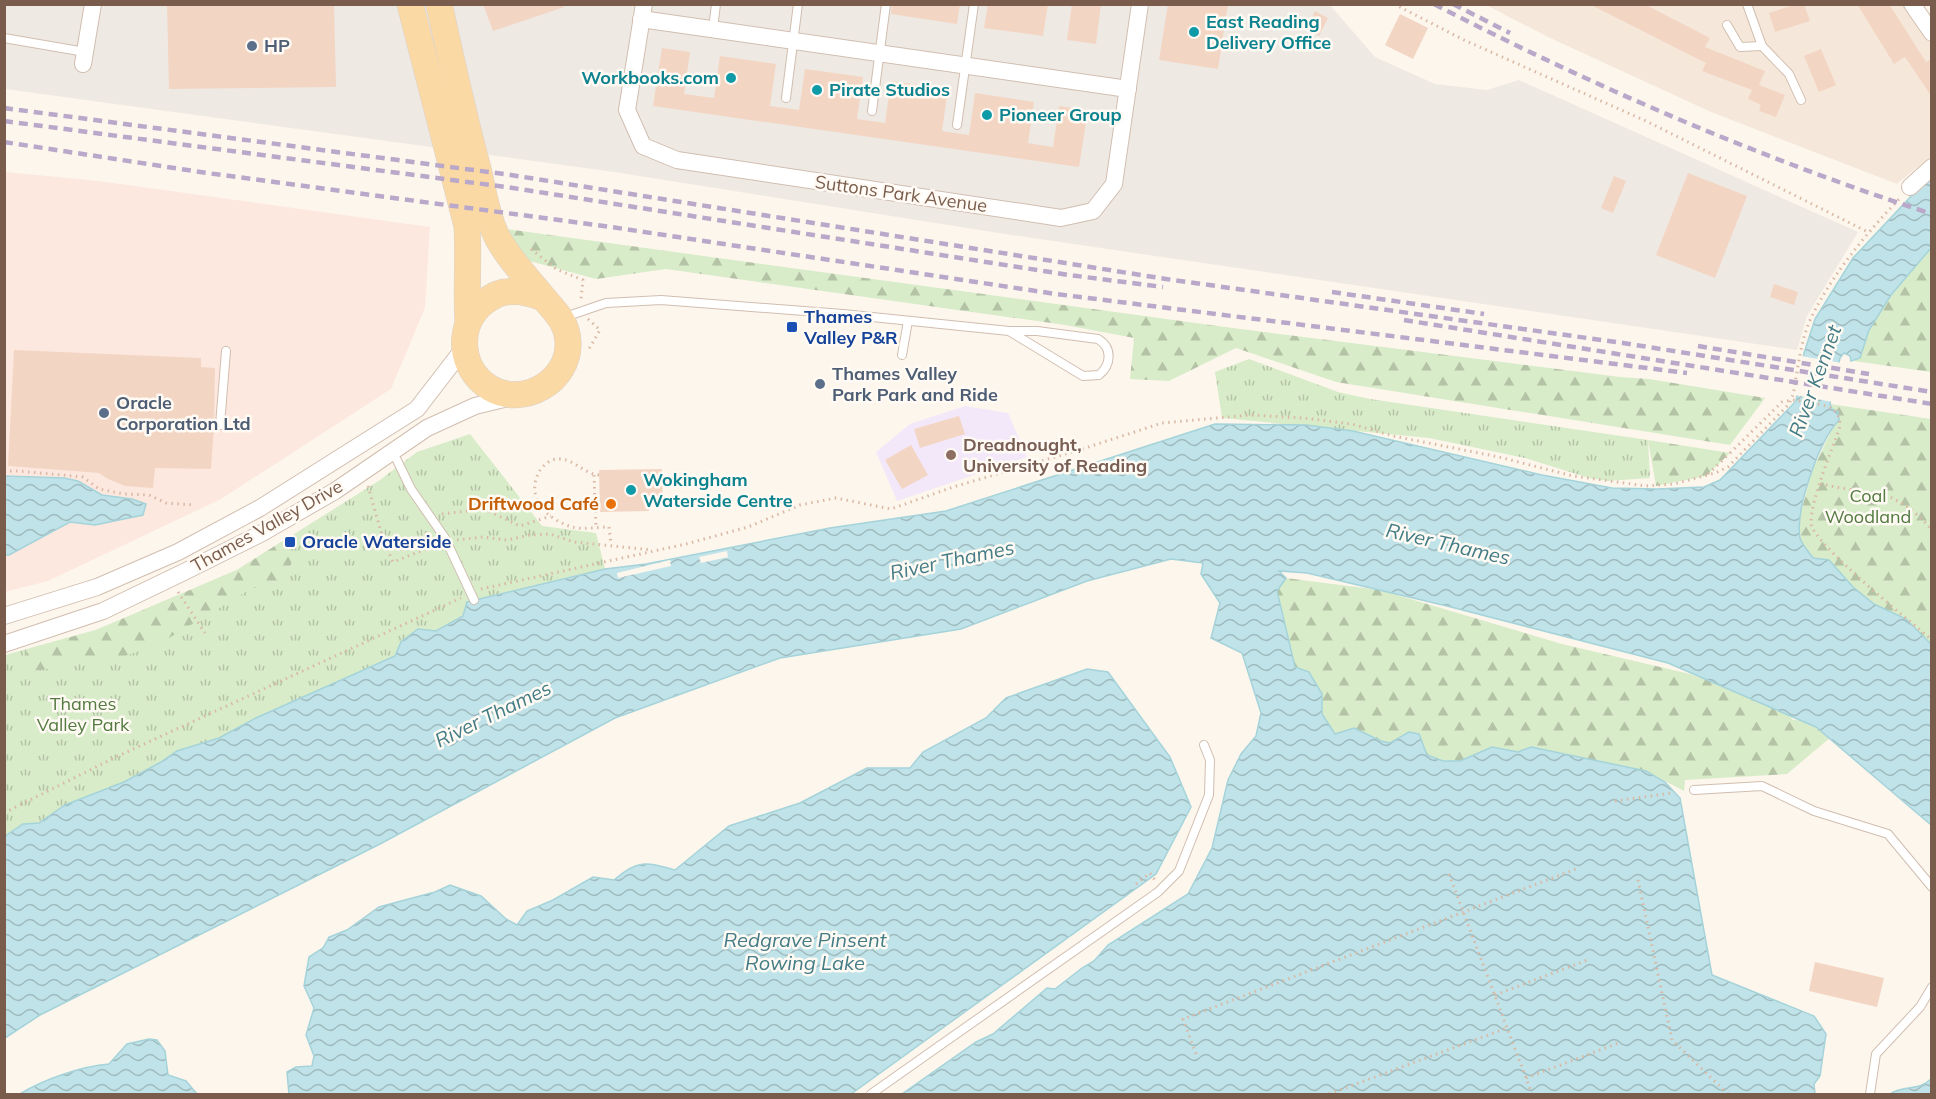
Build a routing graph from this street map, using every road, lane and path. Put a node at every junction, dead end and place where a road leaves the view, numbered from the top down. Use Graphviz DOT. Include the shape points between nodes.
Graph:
graph roads {
  1 [pos="93,4"];
  2 [pos="410,4"];
  3 [pos="439,4"];
  4 [pos="716,4"];
  5 [pos="798,4"];
  6 [pos="886,4"];
  7 [pos="974,4"];
  8 [pos="1140,4"];
  9 [pos="1394,4"];
  10 [pos="1747,4"];
  11 [pos="1912,4"];
  12 [pos="643,12"];
  13 [pos="1727,25"];
  14 [pos="713,29"];
  15 [pos="1932,33"];
  16 [pos="4,38"];
  17 [pos="793,41"];
  18 [pos="1762,46"];
  19 [pos="879,53"];
  20 [pos="84,58"];
  21 [pos="964,66"];
  22 [pos="1128,89"];
  23 [pos="786,98"];
  24 [pos="1801,100"];
  25 [pos="872,111"];
  26 [pos="957,125"];
  27 [pos="1932,167"];
  28 [pos="1910,188"];
  29 [pos="1868,232"];
  30 [pos="543,298"];
  31 [pos="562,318"];
  32 [pos="468,321"];
  33 [pos="908,321"];
  34 [pos="1009,331"];
  35 [pos="464,348"];
  36 [pos="226,351"];
  37 [pos="902,355"];
  38 [pos="522,395"];
  39 [pos="220,425"];
  40 [pos="393,452"];
  41 [pos="4,471"];
  42 [pos="592,475"];
  43 [pos="599,475"];
  44 [pos="1706,476"];
  45 [pos="367,481"];
  46 [pos="1821,482"];
  47 [pos="193,505"];
  48 [pos="429,516"];
  49 [pos="551,516"];
  50 [pos="597,527"];
  51 [pos="1932,530"];
  52 [pos="463,538"];
  53 [pos="611,544"];
  54 [pos="435,545"];
  55 [pos="657,550"];
  56 [pos="180,594"];
  57 [pos="473,596"];
  58 [pos="4,616"];
  59 [pos="205,633"];
  60 [pos="1932,640"];
  61 [pos="4,644"];
  62 [pos="1204,745"];
  63 [pos="1694,790"];
  64 [pos="1672,793"];
  65 [pos="1616,801"];
  66 [pos="4,813"];
  67 [pos="1576,869"];
  68 [pos="1449,874"];
  69 [pos="1638,879"];
  70 [pos="1136,884"];
  71 [pos="1932,887"];
  72 [pos="1162,888"];
  73 [pos="1590,959"];
  74 [pos="1932,987"];
  75 [pos="1495,995"];
  76 [pos="1508,1028"];
  77 [pos="1621,1042"];
  78 [pos="1196,1054"];
  79 [pos="1526,1078"];
  80 [pos="871,1095"];
  81 [pos="1329,1095"];
  82 [pos="1532,1095"];
  83 [pos="1728,1095"];
  84 [pos="1870,1095"];
  1 -- 20 [label="street"];
  2 -- 32 [label="main road" via="467,226"];
  3 -- 30 [label="main road" via="494,232"];
  4 -- 14 [label="lane"];
  5 -- 17 [label="lane"];
  6 -- 19 [label="lane"];
  7 -- 21 [label="lane"];
  8 -- 22 [label="street, Suttons Park Avenue"];
  9 -- 29 [label="path" via="1464,40 1646,121"];
  10 -- 18 [label="lane"];
  11 -- 15 [label="street"];
  12 -- 14 [label="street"];
  12 -- 22 [label="street, Suttons Park Avenue" via="627,110 643,146 676,160 1061,218 1093,211 1114,184"];
  13 -- 18 [label="lane" via="1740,47"];
  14 -- 17 [label="street"];
  16 -- 20 [label="lane"];
  17 -- 19 [label="street"];
  17 -- 23 [label="lane"];
  18 -- 24 [label="lane" via="1789,74"];
  19 -- 21 [label="street"];
  19 -- 25 [label="lane"];
  21 -- 22 [label="street"];
  21 -- 26 [label="lane"];
  27 -- 28 [label="street"];
  28 -- 29 [label="path"];
  29 -- 44 [label="path" via="1812,318 1789,404 1728,467"];
  30 -- 31 [label="main road"];
  30 -- 32 [label="main road" via="528,292 506,291 490,297"];
  31 -- 33 [label="lane" via="606,303 661,300"];
  31 -- 38 [label="main road" via="568,344 564,364 541,389"];
  32 -- 35 [label="main road"];
  33 -- 34 [label="lane"];
  33 -- 37 [label="lane"];
  34 -- 34 [label="lane" via="1098,339 1108,351 1108,366 1099,375 1083,376"];
  35 -- 38 [label="main road" via="478,378 490,388"];
  35 -- 58 [label="street, Thames Valley Drive" via="417,409 260,508 178,552 97,587"];
  36 -- 39 [label="lane"];
  38 -- 40 [label="street, Thames Valley Drive" via="453,415"];
  40 -- 48 [label="lane"];
  40 -- 61 [label="street, Thames Valley Drive" via="335,491 186,571 103,611"];
  41 -- 47 [label="path" via="84,477 99,489"];
  42 -- 43 [label="path"];
  42 -- 49 [label="path" via="576,463 562,459 551,460 540,469 534,492 537,502"];
  42 -- 50 [label="path"];
  44 -- 46 [label="path, bridge" via="1782,402 1792,400 1834,410 1840,420"];
  44 -- 55 [label="path" via="1656,486 1608,481 1352,424 1250,415 1162,423 891,509 836,498 800,505 748,527"];
  45 -- 54 [label="path" via="393,562"];
  46 -- 51 [label="path" via="1890,497"];
  46 -- 60 [label="path" via="1811,521 1814,534"];
  48 -- 49 [label="path" via="484,509 520,526"];
  48 -- 57 [label="lane" via="445,538"];
  49 -- 50 [label="path" via="574,528"];
  50 -- 53 [label="path" via="609,527"];
  52 -- 53 [label="path" via="507,540 550,534 574,542"];
  53 -- 55 [label="path"];
  55 -- 57 [label="path" via="478,590"];
  56 -- 59 [label="path"];
  57 -- 66 [label="path" via="116,757"];
  62 -- 72 [label="lane" via="1210,759 1209,795 1179,871"];
  63 -- 71 [label="lane" via="1762,786 1814,811 1888,834"];
  64 -- 65 [label="path"];
  67 -- 78 [label="path" via="1183,1019"];
  68 -- 75 [label="path"];
  69 -- 83 [label="path" via="1672,1040"];
  70 -- 72 [label="path" via="1150,873"];
  72 -- 80 [label="lane"];
  73 -- 75 [label="path"];
  74 -- 84 [label="lane" via="1920,1007 1876,1054"];
  75 -- 76 [label="path"];
  76 -- 79 [label="path"];
  76 -- 81 [label="path"];
  77 -- 79 [label="path"];
  79 -- 82 [label="path"];
}
